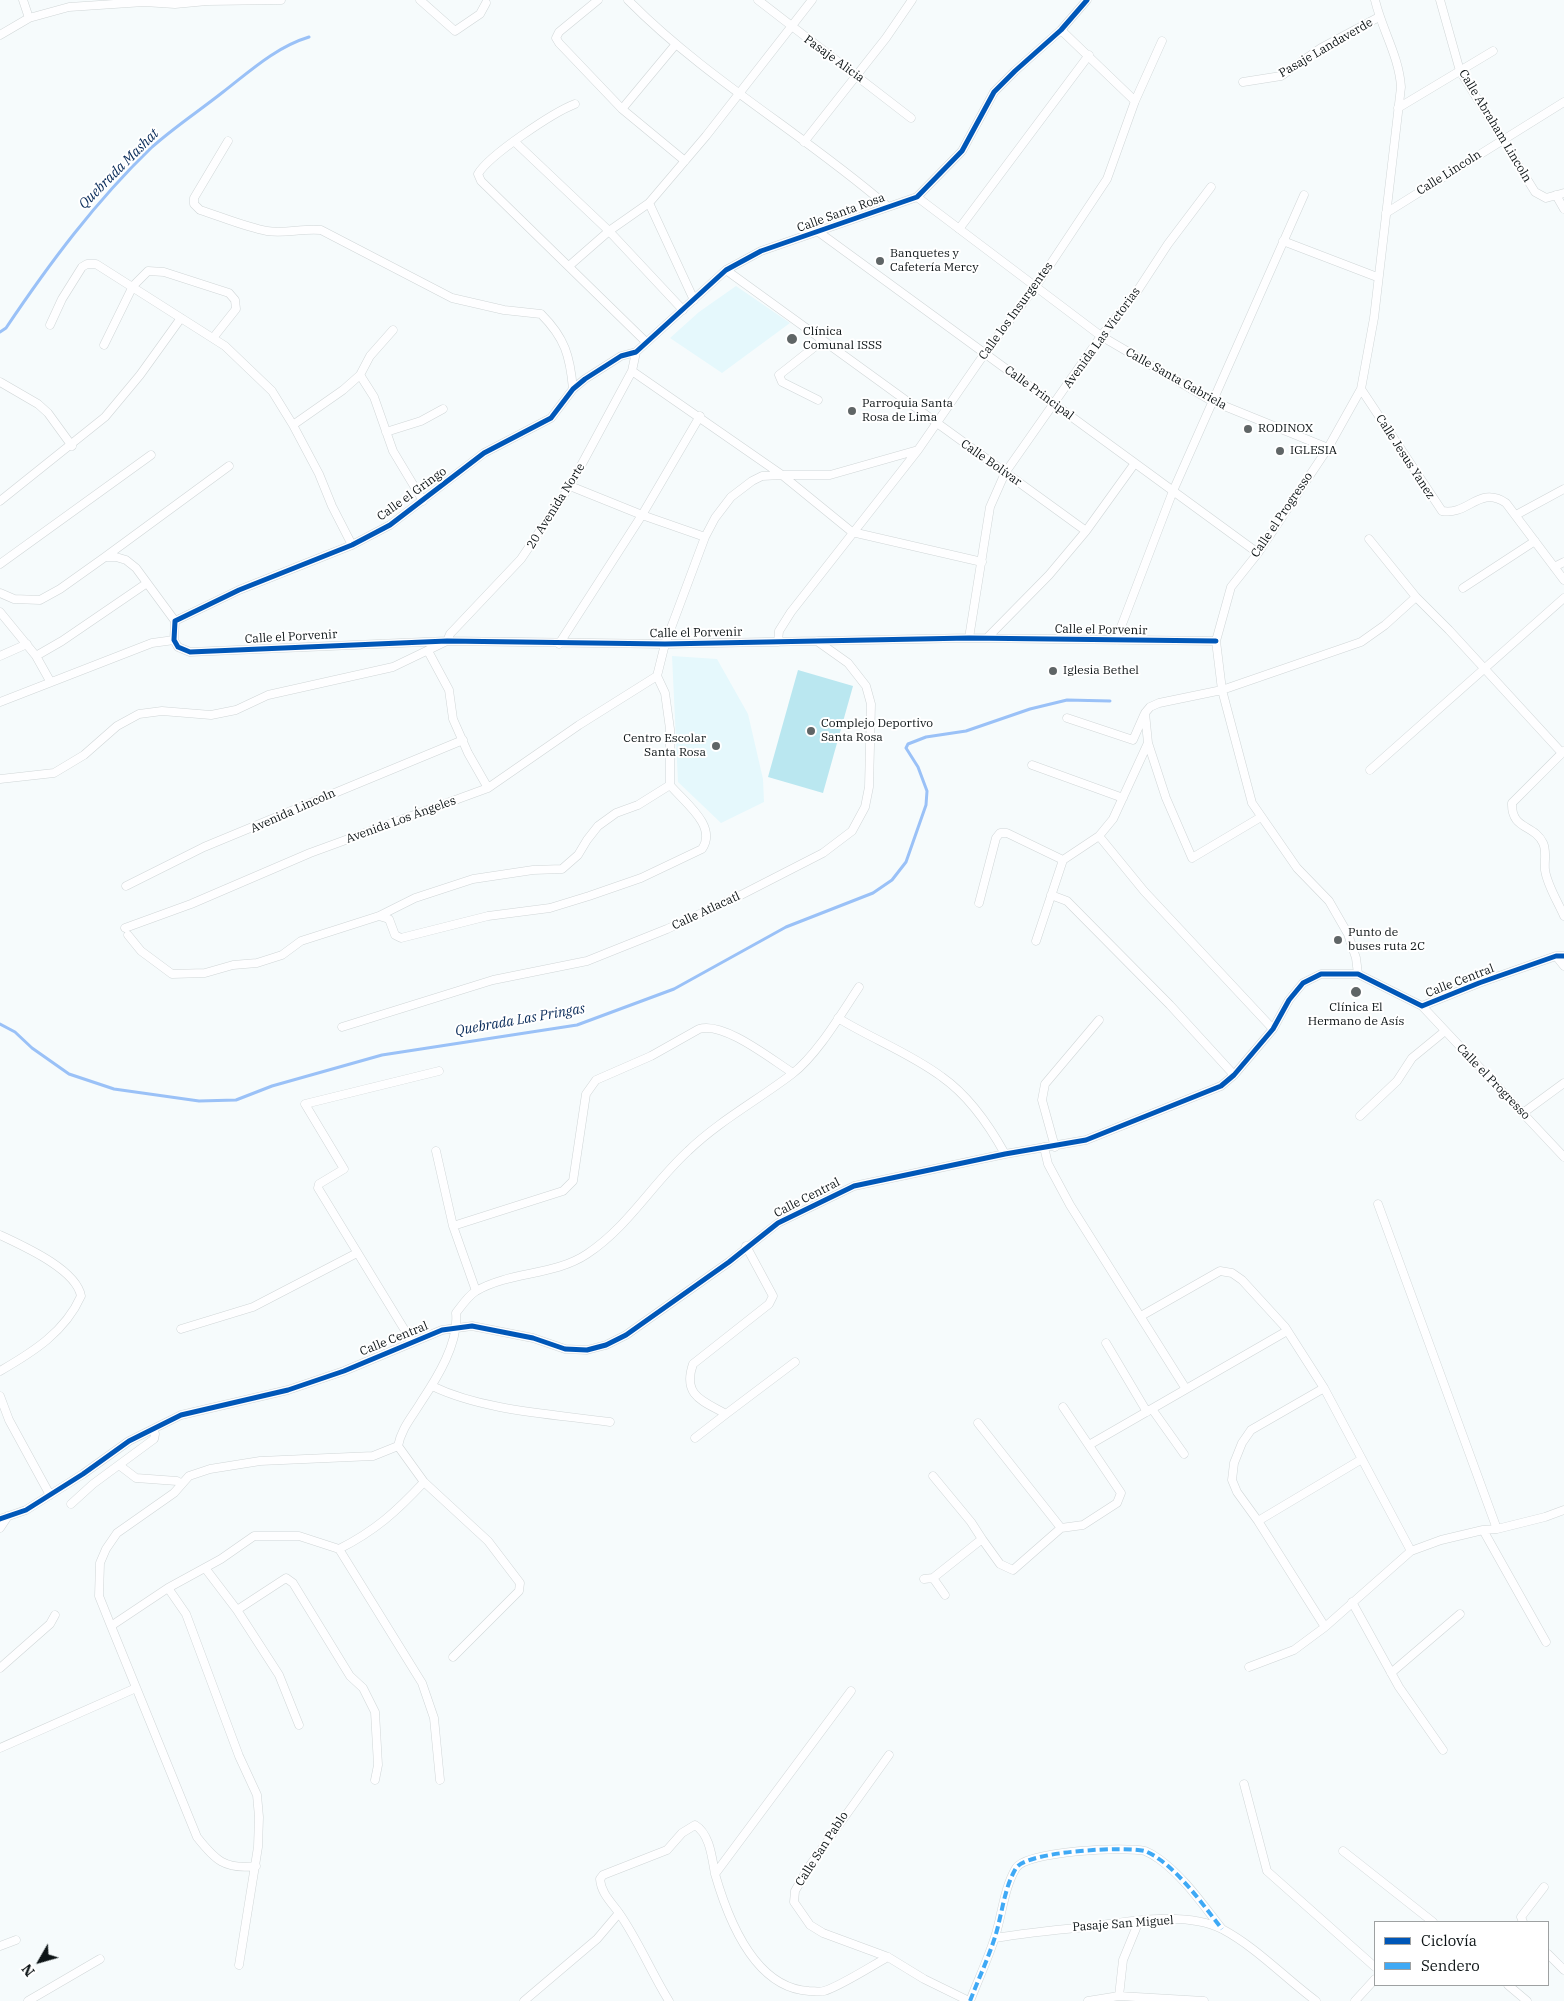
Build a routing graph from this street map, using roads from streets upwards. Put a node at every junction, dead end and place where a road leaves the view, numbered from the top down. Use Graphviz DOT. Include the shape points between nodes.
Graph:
graph roads {
  1 [pos="23,0"];
  2 [pos="260,0"];
  3 [pos="281,0"];
  4 [pos="420,0"];
  5 [pos="598,0"];
  6 [pos="628,0"];
  7 [pos="758,0"];
  8 [pos="812,0"];
  9 [pos="912,0"];
  10 [pos="1087,0"];
  11 [pos="1375,0"];
  12 [pos="1440,0"];
  13 [pos="486,3"];
  14 [pos="1379,17"];
  15 [pos="29,18"];
  16 [pos="791,27"];
  17 [pos="1061,30"];
  18 [pos="0,35"];
  19 [pos="1162,41"];
  20 [pos="676,44"];
  21 [pos="1493,51"];
  22 [pos="1089,55"];
  23 [pos="1460,71"];
  24 [pos="858,75"];
  25 [pos="1243,82"];
  26 [pos="738,93"];
  27 [pos="1135,100"];
  28 [pos="1564,102"];
  29 [pos="575,104"];
  30 [pos="1398,108"];
  31 [pos="622,109"];
  32 [pos="911,118"];
  33 [pos="228,141"];
  34 [pos="1502,141"];
  35 [pos="515,142"];
  36 [pos="804,142"];
  37 [pos="685,160"];
  38 [pos="1211,187"];
  39 [pos="1560,194"];
  40 [pos="1304,195"];
  41 [pos="917,197"];
  42 [pos="649,203"];
  43 [pos="887,206"];
  44 [pos="1564,209"];
  45 [pos="1386,212"];
  46 [pos="959,229"];
  47 [pos="610,231"];
  48 [pos="820,233"];
  49 [pos="1283,240"];
  50 [pos="569,266"];
  51 [pos="726,270"];
  52 [pos="1377,277"];
  53 [pos="133,286"];
  54 [pos="1036,286"];
  55 [pos="694,300"];
  56 [pos="683,310"];
  57 [pos="181,318"];
  58 [pos="50,324"];
  59 [pos="394,330"];
  60 [pos="1101,336"];
  61 [pos="213,338"];
  62 [pos="822,341"];
  63 [pos="646,342"];
  64 [pos="104,345"];
  65 [pos="636,352"];
  66 [pos="985,353"];
  67 [pos="632,372"];
  68 [pos="360,375"];
  69 [pos="0,382"];
  70 [pos="1361,388"];
  71 [pos="573,389"];
  72 [pos="818,400"];
  73 [pos="1212,402"];
  74 [pos="1054,404"];
  75 [pos="443,409"];
  76 [pos="700,416"];
  77 [pos="936,424"];
  78 [pos="294,425"];
  79 [pos="386,432"];
  80 [pos="72,446"];
  81 [pos="1328,448"];
  82 [pos="918,450"];
  83 [pos="151,455"];
  84 [pos="1135,463"];
  85 [pos="229,466"];
  86 [pos="1006,473"];
  87 [pos="782,475"];
  88 [pos="570,486"];
  89 [pos="1564,489"];
  90 [pos="1173,491"];
  91 [pos="0,501"];
  92 [pos="423,501"];
  93 [pos="1516,515"];
  94 [pos="642,516"];
  95 [pos="1086,531"];
  96 [pos="852,532"];
  97 [pos="705,537"];
  98 [pos="1369,539"];
  99 [pos="1535,540"];
  100 [pos="352,544"];
  101 [pos="1258,552"];
  102 [pos="105,557"];
  103 [pos="982,562"];
  104 [pos="1564,562"];
  105 [pos="0,564"];
  106 [pos="1554,567"];
  107 [pos="1564,580"];
  108 [pos="147,583"];
  109 [pos="1463,588"];
  110 [pos="0,593"];
  111 [pos="1416,597"];
  112 [pos="1564,598"];
  113 [pos="0,612"];
  114 [pos="175,621"];
  115 [pos="969,638"];
  116 [pos="987,638"];
  117 [pos="1116,640"];
  118 [pos="447,641"];
  119 [pos="817,641"];
  120 [pos="1216,641"];
  121 [pos="778,642"];
  122 [pos="27,644"];
  123 [pos="176,644"];
  124 [pos="559,644"];
  125 [pos="665,644"];
  126 [pos="428,651"];
  127 [pos="0,656"];
  128 [pos="36,656"];
  129 [pos="1485,670"];
  130 [pos="657,676"];
  131 [pos="50,681"];
  132 [pos="1222,690"];
  133 [pos="0,702"];
  134 [pos="1145,713"];
  135 [pos="1067,718"];
  136 [pos="463,740"];
  137 [pos="1148,743"];
  138 [pos="1563,752"];
  139 [pos="1032,765"];
  140 [pos="1370,770"];
  141 [pos="0,778"];
  142 [pos="670,785"];
  143 [pos="488,788"];
  144 [pos="1123,798"];
  145 [pos="1261,817"];
  146 [pos="1099,836"];
  147 [pos="1064,860"];
  148 [pos="126,886"];
  149 [pos="1051,895"];
  150 [pos="979,903"];
  151 [pos="379,916"];
  152 [pos="1564,916"];
  153 [pos="1036,941"];
  154 [pos="1560,956"];
  155 [pos="1564,966"];
  156 [pos="1358,974"];
  157 [pos="859,987"];
  158 [pos="1422,1006"];
  159 [pos="838,1018"];
  160 [pos="1099,1020"];
  161 [pos="342,1027"];
  162 [pos="1273,1029"];
  163 [pos="1445,1031"];
  164 [pos="439,1071"];
  165 [pos="794,1073"];
  166 [pos="1234,1075"];
  167 [pos="1564,1083"];
  168 [pos="1524,1113"];
  169 [pos="1360,1116"];
  170 [pos="1055,1147"];
  171 [pos="1044,1148"];
  172 [pos="436,1151"];
  173 [pos="1005,1154"];
  174 [pos="1564,1157"];
  175 [pos="1378,1204"];
  176 [pos="453,1226"];
  177 [pos="0,1236"];
  178 [pos="746,1246"];
  179 [pos="357,1253"];
  180 [pos="476,1291"];
  181 [pos="1141,1316"];
  182 [pos="458,1328"];
  183 [pos="181,1329"];
  184 [pos="1287,1331"];
  185 [pos="412,1342"];
  186 [pos="1106,1343"];
  187 [pos="794,1362"];
  188 [pos="0,1371"];
  189 [pos="432,1386"];
  190 [pos="1324,1388"];
  191 [pos="1186,1389"];
  192 [pos="0,1396"];
  193 [pos="1063,1407"];
  194 [pos="1149,1410"];
  195 [pos="726,1414"];
  196 [pos="610,1422"];
  197 [pos="978,1423"];
  198 [pos="153,1429"];
  199 [pos="695,1438"];
  200 [pos="1089,1445"];
  201 [pos="398,1446"];
  202 [pos="1184,1454"];
  203 [pos="1362,1459"];
  204 [pos="119,1465"];
  205 [pos="933,1476"];
  206 [pos="424,1482"];
  207 [pos="182,1484"];
  208 [pos="50,1495"];
  209 [pos="71,1504"];
  210 [pos="1564,1510"];
  211 [pos="4,1517"];
  212 [pos="1258,1521"];
  213 [pos="0,1528"];
  214 [pos="1061,1528"];
  215 [pos="1497,1529"];
  216 [pos="1483,1530"];
  217 [pos="982,1540"];
  218 [pos="339,1549"];
  219 [pos="1410,1551"];
  220 [pos="205,1568"];
  221 [pos="933,1578"];
  222 [pos="924,1579"];
  223 [pos="168,1588"];
  224 [pos="945,1595"];
  225 [pos="1352,1602"];
  226 [pos="237,1610"];
  227 [pos="1460,1614"];
  228 [pos="55,1615"];
  229 [pos="111,1626"];
  230 [pos="1325,1627"];
  231 [pos="1546,1642"];
  232 [pos="453,1657"];
  233 [pos="1249,1667"];
  234 [pos="0,1668"];
  235 [pos="1391,1673"];
  236 [pos="136,1688"];
  237 [pos="851,1691"];
  238 [pos="299,1725"];
  239 [pos="0,1748"];
  240 [pos="1443,1750"];
  241 [pos="889,1755"];
  242 [pos="375,1780"];
  243 [pos="440,1780"];
  244 [pos="1244,1784"];
  245 [pos="1343,1852"];
  246 [pos="256,1866"];
  247 [pos="714,1874"];
  248 [pos="1544,1887"];
  249 [pos="619,1912"];
  250 [pos="1139,1921"];
  251 [pos="1429,1921"];
  252 [pos="1523,1921"];
  253 [pos="1222,1929"];
  254 [pos="994,1938"];
  255 [pos="16,1940"];
  256 [pos="0,1946"];
  257 [pos="1549,1955"];
  258 [pos="888,1957"];
  259 [pos="100,1959"];
  260 [pos="239,1965"];
  261 [pos="1374,1966"];
  262 [pos="1564,1970"];
  263 [pos="1374,1980"];
  264 [pos="1509,1986"];
  265 [pos="1119,1996"];
  266 [pos="28,2001"];
  267 [pos="524,2001"];
  268 [pos="668,2001"];
  269 [pos="970,2001"];
  270 [pos="1088,2001"];
  271 [pos="1204,2001"];
  272 [pos="1316,2001"];
  273 [pos="1355,2001"];
  274 [pos="1527,2001"];
  1 -- 15 [label="street"];
  2 -- 3 [label="street"];
  2 -- 15 [label="street" via="78,6"];
  4 -- 13 [label="street" via="456,31 480,14"];
  5 -- 31 [label="street" via="556,38"];
  6 -- 20 [label="street"];
  7 -- 16 [label="street, Pasaje Alicia"];
  8 -- 16 [label="street"];
  9 -- 24 [label="street"];
  10 -- 17 [label="street, Calle Santa Rosa"];
  11 -- 14 [label="street, Calle el Progresso"];
  12 -- 23 [label="street, Calle Abraham Lincoln"];
  14 -- 25 [label="street, Pasaje Landaverde" via="1321,48 1281,76"];
  14 -- 30 [label="street, Calle el Progresso" via="1399,69"];
  15 -- 18 [label="street"];
  16 -- 24 [label="street, Pasaje Alicia"];
  16 -- 26 [label="street"];
  17 -- 22 [label="street"];
  17 -- 41 [label="street, Calle Santa Rosa" via="994,92 962,151"];
  19 -- 27 [label="street, Calle los Insurgentes"];
  20 -- 26 [label="street"];
  20 -- 31 [label="street"];
  21 -- 23 [label="street"];
  22 -- 27 [label="street"];
  22 -- 46 [label="street"];
  23 -- 30 [label="street"];
  23 -- 34 [label="street, Calle Abraham Lincoln"];
  24 -- 32 [label="street, Pasaje Alicia"];
  24 -- 36 [label="street"];
  26 -- 36 [label="street"];
  26 -- 37 [label="street"];
  27 -- 54 [label="street, Calle los Insurgentes" via="1107,178"];
  28 -- 34 [label="street, Calle Lincoln"];
  29 -- 35 [label="street" via="553,114"];
  30 -- 45 [label="street, Calle el Progresso"];
  31 -- 37 [label="street"];
  33 -- 71 [label="street" via="194,198 194,204 200,210 267,231 321,230 452,298 504,310 541,314 564,343 571,365"];
  34 -- 39 [label="street, Calle Abraham Lincoln" via="1534,192 1546,198"];
  34 -- 45 [label="street, Calle Lincoln"];
  35 -- 47 [label="street"];
  35 -- 50 [label="street" via="482,168 478,174 481,181"];
  36 -- 43 [label="street"];
  37 -- 42 [label="street"];
  38 -- 60 [label="street, Avenida Las Victorias" via="1136,293"];
  39 -- 44 [label="street"];
  40 -- 49 [label="street"];
  41 -- 43 [label="street, Calle Santa Rosa"];
  41 -- 46 [label="street, Calle Santa Gabriela"];
  42 -- 47 [label="street"];
  42 -- 55 [label="street"];
  43 -- 48 [label="street, Calle Santa Rosa"];
  45 -- 52 [label="street, Calle el Progresso"];
  46 -- 54 [label="street, Calle Santa Gabriela"];
  47 -- 50 [label="street"];
  47 -- 56 [label="street"];
  48 -- 51 [label="street, Calle Santa Rosa" via="761,251"];
  48 -- 66 [label="street, Calle Principal"];
  49 -- 52 [label="street"];
  49 -- 73 [label="street"];
  50 -- 63 [label="street"];
  51 -- 55 [label="street, Calle Santa Rosa"];
  51 -- 62 [label="street, Calle Bolívar"];
  52 -- 70 [label="street, Calle el Progresso" via="1374,318"];
  53 -- 57 [label="street"];
  53 -- 58 [label="street" via="96,264 87,264 74,278"];
  53 -- 61 [label="street" via="148,271 164,272 229,293 235,300 236,309"];
  53 -- 64 [label="street"];
  54 -- 60 [label="street, Calle Santa Gabriela"];
  54 -- 66 [label="street, Calle los Insurgentes"];
  55 -- 56 [label="street, Calle Santa Rosa"];
  56 -- 63 [label="street, Calle Santa Rosa"];
  57 -- 61 [label="street"];
  57 -- 80 [label="street" via="122,398"];
  59 -- 68 [label="street" via="370,356"];
  60 -- 73 [label="street, Calle Santa Gabriela"];
  60 -- 74 [label="street, Avenida Las Victorias"];
  61 -- 78 [label="street" via="272,391"];
  62 -- 72 [label="street" via="779,375 782,382"];
  62 -- 77 [label="street, Calle Bolívar"];
  63 -- 65 [label="street, Calle Santa Rosa"];
  65 -- 67 [label="street, 20 Avenida Norte"];
  65 -- 71 [label="street, Calle el Gringo" via="621,356"];
  66 -- 74 [label="street, Calle Principal"];
  66 -- 77 [label="street, Calle los Insurgentes"];
  67 -- 76 [label="street"];
  67 -- 88 [label="street, 20 Avenida Norte"];
  68 -- 78 [label="street"];
  68 -- 79 [label="street" via="374,397"];
  69 -- 80 [label="street" via="38,404"];
  70 -- 81 [label="street, Calle el Progresso"];
  70 -- 93 [label="street, Calle Jesus Yanez" via="1442,511 1451,513 1487,496 1498,497"];
  71 -- 92 [label="street, Calle el Gringo" via="550,418 484,453"];
  73 -- 81 [label="street, Calle Santa Gabriela"];
  73 -- 90 [label="street"];
  74 -- 84 [label="street, Calle Principal"];
  74 -- 86 [label="street, Avenida Las Victorias"];
  75 -- 79 [label="street" via="422,421"];
  76 -- 87 [label="street"];
  76 -- 94 [label="street"];
  77 -- 82 [label="street, Calle los Insurgentes"];
  77 -- 86 [label="street, Calle Bolívar"];
  78 -- 100 [label="street"];
  79 -- 92 [label="street" via="402,469"];
  80 -- 91 [label="street"];
  81 -- 101 [label="street, Calle el Progresso"];
  82 -- 87 [label="street" via="830,475"];
  82 -- 96 [label="street, Calle los Insurgentes"];
  83 -- 105 [label="street"];
  84 -- 90 [label="street, Calle Principal"];
  84 -- 95 [label="street"];
  85 -- 102 [label="street"];
  86 -- 95 [label="street, Calle Bolívar"];
  86 -- 103 [label="street, Avenida Las Victorias" via="993,498"];
  87 -- 96 [label="street"];
  87 -- 97 [label="street" via="762,476 731,497"];
  88 -- 94 [label="street"];
  88 -- 118 [label="street, 20 Avenida Norte" via="521,560 450,634"];
  89 -- 93 [label="street"];
  90 -- 101 [label="street, Calle Principal"];
  90 -- 117 [label="street"];
  92 -- 100 [label="street, Calle el Gringo" via="390,525"];
  93 -- 99 [label="street, Calle Jesus Yanez"];
  94 -- 97 [label="street"];
  94 -- 124 [label="street"];
  95 -- 116 [label="street"];
  96 -- 103 [label="street"];
  96 -- 121 [label="street, Calle los Insurgentes" via="791,612 779,630"];
  97 -- 125 [label="street"];
  98 -- 111 [label="street"];
  99 -- 106 [label="street, Calle Jesus Yanez"];
  99 -- 109 [label="street"];
  100 -- 114 [label="street, Calle el Gringo" via="239,590"];
  101 -- 120 [label="street, Calle el Progresso" via="1231,587"];
  102 -- 108 [label="street" via="126,560"];
  102 -- 110 [label="street" via="40,600 14,599"];
  103 -- 115 [label="street, Avenida Las Victorias"];
  104 -- 106 [label="street"];
  106 -- 107 [label="street, Calle Jesus Yanez"];
  108 -- 114 [label="street"];
  108 -- 128 [label="street"];
  111 -- 129 [label="street"];
  111 -- 132 [label="street" via="1386,625 1360,642"];
  112 -- 129 [label="street"];
  113 -- 122 [label="street"];
  114 -- 123 [label="street"];
  115 -- 116 [label="street, Calle el Porvenir"];
  115 -- 119 [label="street, Calle el Porvenir"];
  116 -- 117 [label="street, Calle el Porvenir"];
  117 -- 120 [label="street, Calle el Porvenir"];
  118 -- 123 [label="street, Calle el Porvenir" via="190,652"];
  118 -- 124 [label="street, Calle el Porvenir"];
  118 -- 126 [label="street"];
  119 -- 121 [label="street, Calle el Porvenir"];
  119 -- 161 [label="street, Calle Atlacatl" via="848,663 866,686 871,704 869,787 865,807 852,831 823,853 741,895 587,962 493,980"];
  120 -- 132 [label="street, Calle el Progresso"];
  121 -- 125 [label="street, Calle el Porvenir"];
  122 -- 127 [label="street"];
  122 -- 128 [label="street"];
  123 -- 131 [label="street, Calle el Porvenir" via="152,643"];
  124 -- 125 [label="street, Calle el Porvenir"];
  125 -- 130 [label="street"];
  126 -- 136 [label="street" via="449,690 453,719"];
  126 -- 141 [label="street" via="393,667 268,695 236,710 212,715 162,711 139,714 117,726 84,755 54,773"];
  128 -- 131 [label="street"];
  129 -- 138 [label="street"];
  129 -- 140 [label="street"];
  130 -- 142 [label="street" via="665,693 670,728"];
  130 -- 143 [label="street, Avenida Los Ángeles"];
  131 -- 133 [label="street, Calle el Porvenir"];
  132 -- 134 [label="street" via="1158,703"];
  132 -- 145 [label="street, Calle el Progresso" via="1252,803"];
  134 -- 135 [label="street" via="1133,740"];
  134 -- 137 [label="street"];
  136 -- 143 [label="street"];
  136 -- 148 [label="street, Avenida Lincoln" via="204,847"];
  137 -- 144 [label="street"];
  137 -- 145 [label="street" via="1166,798 1192,858"];
  138 -- 152 [label="street" via="1512,802 1512,811 1516,821 1539,837 1544,845 1545,871"];
  139 -- 144 [label="street"];
  142 -- 151 [label="street" via="598,826 578,855 562,870 533,870 474,879 415,898"];
  142 -- 151 [label="street" via="703,824 708,841 702,849 641,878 550,908 488,916 401,938 395,935 388,919"];
  143 -- 151 [label="street, Avenida Los Ángeles" via="310,853 127,932 141,951 172,974 205,973 282,955 301,941"];
  144 -- 146 [label="street" via="1113,819"];
  145 -- 156 [label="street, Calle el Progresso" via="1297,868 1329,901 1348,934"];
  146 -- 147 [label="street"];
  146 -- 162 [label="street" via="1144,891"];
  147 -- 149 [label="street"];
  147 -- 150 [label="street" via="1007,833 1000,833"];
  149 -- 153 [label="street"];
  149 -- 166 [label="street" via="1067,901 1170,1004"];
  154 -- 155 [label="street"];
  154 -- 158 [label="street, Calle Central" via="1478,983"];
  156 -- 158 [label="street, Calle Central"];
  156 -- 162 [label="street, Calle Central" via="1321,974 1304,983 1289,1000"];
  157 -- 159 [label="street"];
  158 -- 163 [label="street, Calle el Progresso"];
  159 -- 165 [label="street"];
  159 -- 173 [label="street" via="943,1077 981,1116"];
  160 -- 170 [label="street" via="1045,1084 1042,1100"];
  162 -- 166 [label="street, Calle Central"];
  163 -- 168 [label="street, Calle el Progresso"];
  163 -- 169 [label="street" via="1412,1058 1397,1081"];
  164 -- 179 [label="street" via="305,1104 344,1169 319,1184 318,1188"];
  165 -- 176 [label="street" via="739,1038 714,1028 699,1029 589,1086 573,1181 563,1191"];
  165 -- 180 [label="street" via="690,1148 651,1188 624,1223 586,1255 527,1276 507,1278"];
  166 -- 170 [label="street, Calle Central" via="1221,1086 1190,1099 1086,1140"];
  167 -- 168 [label="street"];
  168 -- 174 [label="street, Calle el Progresso"];
  170 -- 171 [label="street, Calle Central"];
  171 -- 173 [label="street, Calle Central"];
  171 -- 181 [label="street" via="1048,1164 1070,1205"];
  172 -- 176 [label="street"];
  173 -- 178 [label="street, Calle Central" via="854,1186 778,1223"];
  175 -- 215 [label="street"];
  176 -- 180 [label="street"];
  177 -- 188 [label="street" via="32,1250 71,1278 80,1289 81,1296 66,1323 55,1334"];
  178 -- 182 [label="street, Calle Central" via="729,1262 606,1345 587,1350 565,1349 503,1331 472,1326"];
  178 -- 195 [label="street" via="773,1296 769,1304 742,1327 693,1364 690,1375 694,1394 702,1402"];
  179 -- 183 [label="street" via="253,1307"];
  179 -- 185 [label="street"];
  180 -- 182 [label="street" via="456,1313"];
  181 -- 184 [label="street" via="1220,1271 1232,1273 1242,1280"];
  181 -- 191 [label="street"];
  182 -- 185 [label="street, Calle Central" via="442,1330"];
  182 -- 189 [label="street"];
  184 -- 190 [label="street"];
  184 -- 191 [label="street"];
  185 -- 198 [label="street, Calle Central" via="288,1390 206,1408"];
  186 -- 194 [label="street"];
  187 -- 195 [label="street"];
  189 -- 196 [label="street" via="452,1396 496,1405"];
  189 -- 201 [label="street" via="400,1434"];
  190 -- 203 [label="street"];
  190 -- 212 [label="street" via="1251,1430 1242,1444 1234,1463 1232,1480"];
  191 -- 194 [label="street"];
  192 -- 208 [label="street" via="9,1420"];
  193 -- 200 [label="street"];
  194 -- 200 [label="street"];
  194 -- 202 [label="street"];
  195 -- 199 [label="street"];
  197 -- 214 [label="street"];
  198 -- 204 [label="street" via="154,1439"];
  198 -- 208 [label="street, Calle Central" via="128,1441"];
  200 -- 214 [label="street" via="1121,1493 1117,1503 1083,1525"];
  201 -- 206 [label="street"];
  201 -- 207 [label="street" via="373,1456 260,1461 210,1469 189,1476"];
  203 -- 212 [label="street"];
  203 -- 219 [label="street"];
  204 -- 207 [label="street" via="136,1478"];
  204 -- 209 [label="street"];
  205 -- 217 [label="street"];
  206 -- 218 [label="street" via="390,1518"];
  206 -- 232 [label="street" via="488,1541 520,1583 519,1591"];
  207 -- 229 [label="street" via="117,1533 103,1556 99,1596"];
  208 -- 211 [label="street, Calle Central" via="26,1510"];
  210 -- 215 [label="street"];
  211 -- 213 [label="street"];
  212 -- 230 [label="street"];
  214 -- 217 [label="street" via="1013,1570 1000,1564"];
  215 -- 216 [label="street"];
  216 -- 219 [label="street"];
  216 -- 231 [label="street"];
  217 -- 221 [label="street"];
  218 -- 220 [label="street" via="298,1536 254,1536"];
  218 -- 243 [label="street" via="422,1683 434,1718"];
  219 -- 225 [label="street"];
  220 -- 223 [label="street"];
  220 -- 226 [label="street"];
  221 -- 222 [label="street"];
  221 -- 224 [label="street"];
  223 -- 229 [label="street"];
  223 -- 246 [label="street" via="186,1614 239,1756 257,1795"];
  225 -- 230 [label="street"];
  225 -- 235 [label="street"];
  226 -- 238 [label="street" via="279,1675"];
  226 -- 242 [label="street" via="286,1578 293,1583 350,1676 363,1688 375,1712 378,1765"];
  227 -- 235 [label="street"];
  228 -- 234 [label="street" via="50,1624"];
  229 -- 236 [label="street"];
  230 -- 233 [label="street" via="1294,1650"];
  235 -- 240 [label="street"];
  236 -- 239 [label="street"];
  236 -- 246 [label="street" via="197,1837 223,1864 241,1868"];
  237 -- 247 [label="street"];
  241 -- 258 [label="street, Calle San Pablo" via="808,1868 795,1891 794,1902 810,1925 823,1933"];
  244 -- 261 [label="street" via="1267,1871"];
  245 -- 251 [label="street"];
  246 -- 260 [label="street"];
  247 -- 249 [label="street" via="707,1840 702,1829 695,1825 682,1833 667,1850 603,1875 600,1886"];
  247 -- 258 [label="street" via="722,1901 740,1937 778,1983 824,1992"];
  248 -- 252 [label="street" via="1521,1917"];
  249 -- 267 [label="street" via="597,1939"];
  249 -- 268 [label="street"];
  250 -- 253 [label="street, Pasaje San Miguel" via="1180,1920"];
  250 -- 254 [label="street, Pasaje San Miguel"];
  250 -- 265 [label="street" via="1123,1960"];
  253 -- 254 [label="street" via="1176,1873 1158,1858 1145,1851 1094,1850 1033,1858 1017,1866"];
  253 -- 272 [label="street, Pasaje San Miguel"];
  254 -- 269 [label="street"];
  255 -- 256 [label="street"];
  257 -- 262 [label="street"];
  258 -- 269 [label="street, Calle San Pablo"];
  259 -- 266 [label="street"];
  263 -- 273 [label="street"];
  264 -- 274 [label="street"];
  265 -- 270 [label="street"];
  265 -- 271 [label="street"];
}
